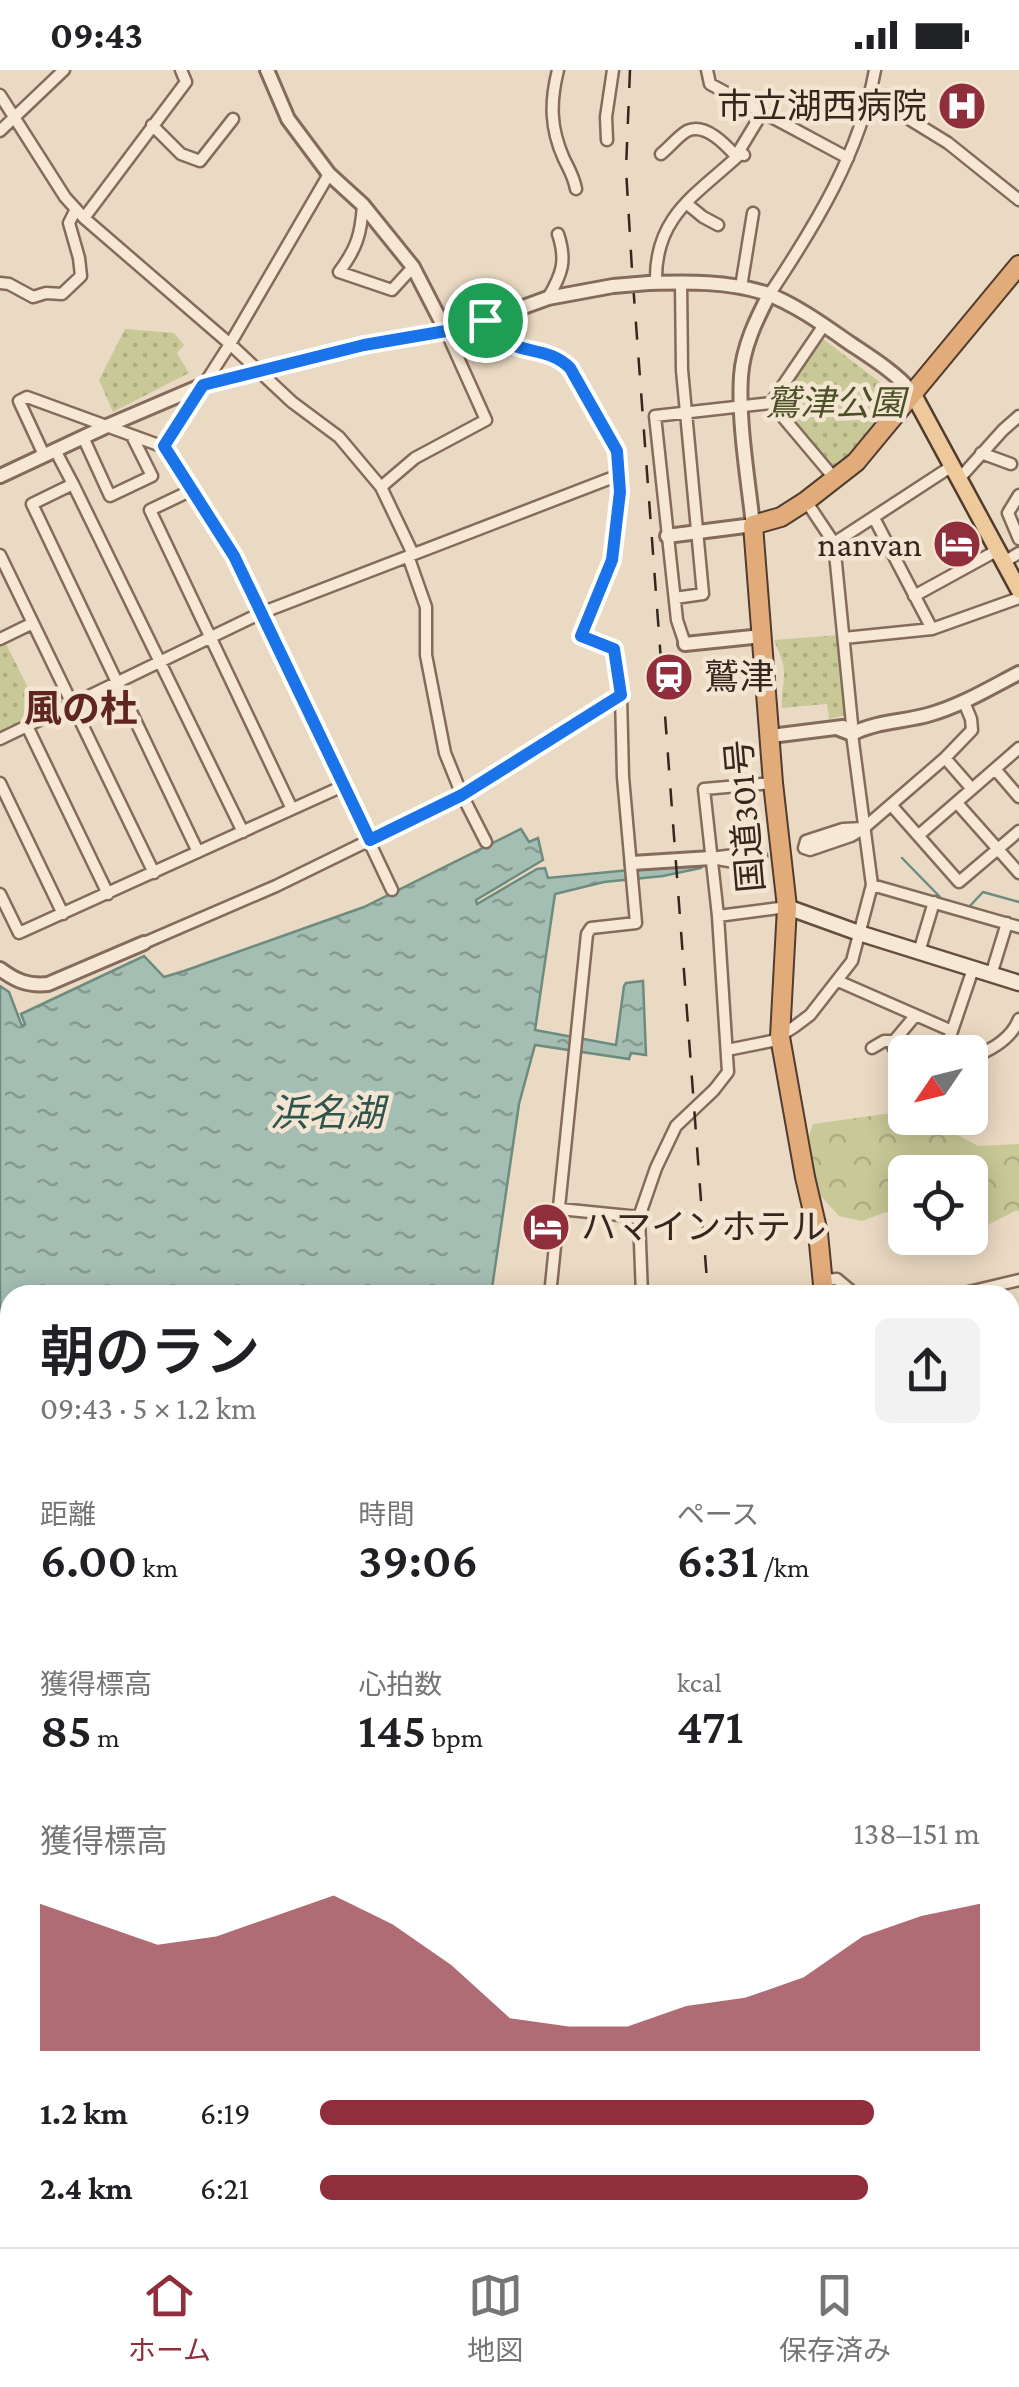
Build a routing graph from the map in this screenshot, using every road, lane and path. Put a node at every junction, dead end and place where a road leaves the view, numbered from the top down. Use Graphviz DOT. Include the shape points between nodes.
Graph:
graph roads {
  1 [pos="64,70"];
  2 [pos="180,70"];
  3 [pos="267,70"];
  4 [pos="558,70"];
  5 [pos="614,70"];
  6 [pos="707,70"];
  7 [pos="875,70"];
  8 [pos="0,95"];
  9 [pos="870,95"];
  10 [pos="762,113"];
  11 [pos="14,117"];
  12 [pos="233,119"];
  13 [pos="152,126"];
  14 [pos="0,131"];
  15 [pos="606,140"];
  16 [pos="662,154"];
  17 [pos="744,155"];
  18 [pos="848,158"];
  19 [pos="329,174"];
  20 [pos="576,189"];
  21 [pos="1019,200"];
  22 [pos="686,204"];
  23 [pos="363,205"];
  24 [pos="753,213"];
  25 [pos="80,214"];
  26 [pos="718,225"];
  27 [pos="558,234"];
  28 [pos="1019,265"];
  29 [pos="413,267"];
  30 [pos="681,282"];
  31 [pos="0,283"];
  32 [pos="652,283"];
  33 [pos="741,287"];
  34 [pos="770,295"];
  35 [pos="548,298"];
  36 [pos="485,320"];
  37 [pos="824,326"];
  38 [pos="446,331"];
  39 [pos="230,344"];
  40 [pos="258,371"];
  41 [pos="203,385"];
  42 [pos="912,392"];
  43 [pos="771,403"];
  44 [pos="742,406"];
  45 [pos="685,411"];
  46 [pos="1019,416"];
  47 [pos="107,426"];
  48 [pos="132,436"];
  49 [pos="82,437"];
  50 [pos="164,446"];
  51 [pos="49,452"];
  52 [pos="981,453"];
  53 [pos="1011,464"];
  54 [pos="956,473"];
  55 [pos="619,475"];
  56 [pos="0,476"];
  57 [pos="835,479"];
  58 [pos="73,484"];
  59 [pos="381,487"];
  60 [pos="192,490"];
  61 [pos="1019,495"];
  62 [pos="806,502"];
  63 [pos="874,518"];
  64 [pos="753,525"];
  65 [pos="698,532"];
  66 [pos="1017,533"];
  67 [pos="667,536"];
  68 [pos="834,543"];
  69 [pos="0,555"];
  70 [pos="411,555"];
  71 [pos="1007,555"];
  72 [pos="1019,590"];
  73 [pos="914,596"];
  74 [pos="675,598"];
  75 [pos="1019,598"];
  76 [pos="261,613"];
  77 [pos="33,624"];
  78 [pos="932,629"];
  79 [pos="762,636"];
  80 [pos="0,638"];
  81 [pos="211,638"];
  82 [pos="844,638"];
  83 [pos="685,644"];
  84 [pos="162,662"];
  85 [pos="1019,674"];
  86 [pos="117,683"];
  87 [pos="621,695"];
  88 [pos="964,702"];
  89 [pos="73,704"];
  90 [pos="27,726"];
  91 [pos="852,729"];
  92 [pos="771,736"];
  93 [pos="0,739"];
  94 [pos="1019,748"];
  95 [pos="945,758"];
  96 [pos="995,769"];
  97 [pos="0,783"];
  98 [pos="774,783"];
  99 [pos="343,786"];
  100 [pos="972,788"];
  101 [pos="462,795"];
  102 [pos="1019,797"];
  103 [pos="957,802"];
  104 [pos="892,806"];
  105 [pos="292,809"];
  106 [pos="864,828"];
  107 [pos="1019,830"];
  108 [pos="243,832"];
  109 [pos="919,835"];
  110 [pos="370,840"];
  111 [pos="486,842"];
  112 [pos="997,849"];
  113 [pos="198,852"];
  114 [pos="711,858"];
  115 [pos="632,864"];
  116 [pos="154,872"];
  117 [pos="1019,873"];
  118 [pos="872,885"];
  119 [pos="392,890"];
  120 [pos="0,894"];
  121 [pos="108,894"];
  122 [pos="934,902"];
  123 [pos="786,907"];
  124 [pos="63,914"];
  125 [pos="718,916"];
  126 [pos="1013,925"];
  127 [pos="859,933"];
  128 [pos="144,943"];
  129 [pos="919,952"];
  130 [pos="0,969"];
  131 [pos="973,969"];
  132 [pos="991,974"];
  133 [pos="838,981"];
  134 [pos="1019,983"];
  135 [pos="915,1016"];
  136 [pos="1018,1028"];
  137 [pos="952,1031"];
  138 [pos="899,1035"];
  139 [pos="950,1035"];
  140 [pos="780,1036"];
  141 [pos="888,1041"];
  142 [pos="872,1048"];
  143 [pos="727,1050"];
  144 [pos="988,1052"];
  145 [pos="560,1209"];
  146 [pos="638,1218"];
  147 [pos="1019,1280"];
  148 [pos="551,1285"];
  149 [pos="641,1285"];
  150 [pos="824,1285"];
  151 [pos="990,1285"];
  1 -- 11 [label="street"];
  2 -- 13 [label="street" via="186,82"];
  3 -- 19 [label="street" via="288,118"];
  4 -- 20 [label="street" via="550,107"];
  5 -- 15 [label="street"];
  6 -- 10 [label="street" via="710,84"];
  7 -- 9 [label="street"];
  8 -- 11 [label="street"];
  9 -- 18 [label="street"];
  9 -- 21 [label="street"];
  10 -- 17 [label="street" via="739,151"];
  10 -- 18 [label="street"];
  11 -- 14 [label="street"];
  11 -- 25 [label="street"];
  12 -- 13 [label="street" via="200,160 181,154"];
  13 -- 25 [label="street"];
  16 -- 22 [label="street" via="695,130 714,135 737,157"];
  18 -- 34 [label="street"];
  19 -- 23 [label="street"];
  19 -- 39 [label="street"];
  22 -- 26 [label="street"];
  22 -- 32 [label="street" via="664,231"];
  23 -- 29 [label="street"];
  23 -- 29 [label="street" via="356,248 339,272 392,290"];
  24 -- 33 [label="street"];
  25 -- 31 [label="street" via="69,222 81,276 62,294 32,297"];
  25 -- 39 [label="street"];
  27 -- 35 [label="street" via="564,251 560,277"];
  28 -- 42 [label="highway"];
  29 -- 38 [label="street"];
  30 -- 32 [label="street"];
  30 -- 33 [label="street"];
  30 -- 45 [label="street"];
  32 -- 35 [label="street, bridge"];
  33 -- 34 [label="street"];
  34 -- 37 [label="street"];
  34 -- 44 [label="street" via="746,350"];
  35 -- 36 [label="street"];
  36 -- 38 [label="street"];
  36 -- 55 [label="street" via="502,340 560,358 570,368 617,451"];
  37 -- 42 [label="street"];
  37 -- 43 [label="street"];
  38 -- 40 [label="street"];
  38 -- 59 [label="street" via="486,420 415,458"];
  39 -- 40 [label="street"];
  39 -- 41 [label="street"];
  40 -- 41 [label="street"];
  40 -- 59 [label="street" via="339,437"];
  41 -- 47 [label="street"];
  41 -- 50 [label="street"];
  42 -- 54 [label="main road"];
  42 -- 57 [label="highway"];
  43 -- 44 [label="street"];
  43 -- 57 [label="street"];
  44 -- 45 [label="street"];
  44 -- 64 [label="street"];
  45 -- 65 [label="street"];
  45 -- 67 [label="street" via="656,416"];
  46 -- 52 [label="street"];
  47 -- 48 [label="street"];
  47 -- 49 [label="street"];
  47 -- 51 [label="street" via="28,396 19,401"];
  48 -- 49 [label="street" via="152,476 110,496"];
  48 -- 50 [label="street"];
  49 -- 51 [label="street"];
  50 -- 60 [label="street"];
  51 -- 56 [label="street"];
  51 -- 58 [label="street"];
  52 -- 53 [label="street"];
  52 -- 54 [label="street"];
  54 -- 63 [label="street"];
  54 -- 71 [label="main road"];
  55 -- 70 [label="street"];
  55 -- 87 [label="street" via="612,560 581,636 614,649"];
  57 -- 62 [label="highway"];
  58 -- 84 [label="street"];
  58 -- 86 [label="street" via="32,504"];
  59 -- 70 [label="street"];
  60 -- 76 [label="street"];
  60 -- 81 [label="street" via="150,510"];
  61 -- 66 [label="street" via="1008,513"];
  62 -- 64 [label="highway"];
  62 -- 68 [label="street"];
  63 -- 68 [label="street"];
  63 -- 73 [label="street"];
  64 -- 65 [label="street"];
  64 -- 79 [label="highway, 国道301号"];
  65 -- 67 [label="street"];
  65 -- 74 [label="street" via="703,594"];
  67 -- 74 [label="street"];
  68 -- 82 [label="street"];
  69 -- 77 [label="street"];
  70 -- 76 [label="street"];
  70 -- 101 [label="street" via="426,607 426,655 445,753"];
  71 -- 72 [label="main road"];
  71 -- 73 [label="street"];
  73 -- 78 [label="street"];
  74 -- 83 [label="street"];
  75 -- 78 [label="street"];
  76 -- 81 [label="street"];
  76 -- 99 [label="street"];
  77 -- 80 [label="street"];
  77 -- 89 [label="street"];
  78 -- 82 [label="street"];
  79 -- 83 [label="street"];
  79 -- 92 [label="highway, 国道301号"];
  81 -- 84 [label="street"];
  81 -- 105 [label="street"];
  82 -- 91 [label="street"];
  84 -- 86 [label="street"];
  84 -- 108 [label="street"];
  85 -- 88 [label="street"];
  86 -- 89 [label="street"];
  86 -- 113 [label="street"];
  87 -- 101 [label="street"];
  87 -- 115 [label="street"];
  88 -- 91 [label="street"];
  88 -- 95 [label="street" via="972,730"];
  89 -- 90 [label="street"];
  89 -- 116 [label="street"];
  90 -- 93 [label="street"];
  90 -- 121 [label="street"];
  91 -- 92 [label="street"];
  91 -- 106 [label="street"];
  92 -- 98 [label="highway, 国道301号"];
  94 -- 96 [label="street"];
  95 -- 100 [label="street"];
  95 -- 104 [label="street"];
  96 -- 100 [label="street"];
  96 -- 102 [label="street"];
  97 -- 124 [label="street"];
  98 -- 114 [label="street" via="704,789"];
  98 -- 123 [label="highway, 国道301号"];
  99 -- 105 [label="street"];
  99 -- 110 [label="street"];
  100 -- 103 [label="street"];
  101 -- 110 [label="street"];
  101 -- 111 [label="street"];
  103 -- 109 [label="street"];
  103 -- 112 [label="street"];
  104 -- 106 [label="street"];
  104 -- 109 [label="street"];
  105 -- 108 [label="street"];
  106 -- 106 [label="street" via="810,850 804,848 806,841"];
  106 -- 118 [label="street"];
  107 -- 112 [label="street"];
  108 -- 113 [label="street"];
  109 -- 112 [label="street" via="960,882"];
  110 -- 119 [label="street"];
  110 -- 128 [label="street"];
  112 -- 117 [label="street"];
  113 -- 116 [label="street"];
  114 -- 115 [label="street"];
  114 -- 125 [label="street"];
  115 -- 145 [label="street" via="636,923 586,934"];
  116 -- 121 [label="street"];
  118 -- 122 [label="street"];
  118 -- 127 [label="street"];
  120 -- 124 [label="street" via="19,934"];
  121 -- 124 [label="street"];
  122 -- 126 [label="street"];
  122 -- 129 [label="street"];
  123 -- 125 [label="street"];
  123 -- 127 [label="main road"];
  123 -- 140 [label="highway, 国道301号"];
  125 -- 143 [label="street"];
  126 -- 132 [label="street"];
  127 -- 129 [label="main road"];
  127 -- 133 [label="street"];
  128 -- 130 [label="street" via="48,984 22,983"];
  129 -- 131 [label="main road"];
  131 -- 132 [label="main road"];
  131 -- 137 [label="street"];
  132 -- 134 [label="main road"];
  133 -- 135 [label="street"];
  133 -- 140 [label="street" via="810,1015"];
  135 -- 137 [label="street"];
  135 -- 138 [label="street"];
  136 -- 144 [label="street"];
  137 -- 139 [label="street"];
  140 -- 143 [label="street"];
  140 -- 150 [label="highway, 国道301号"];
  141 -- 142 [label="street"];
  143 -- 146 [label="street" via="728,1072 676,1126"];
  145 -- 146 [label="street"];
  145 -- 148 [label="street"];
  146 -- 149 [label="street"];
  147 -- 151 [label="street"];
}
